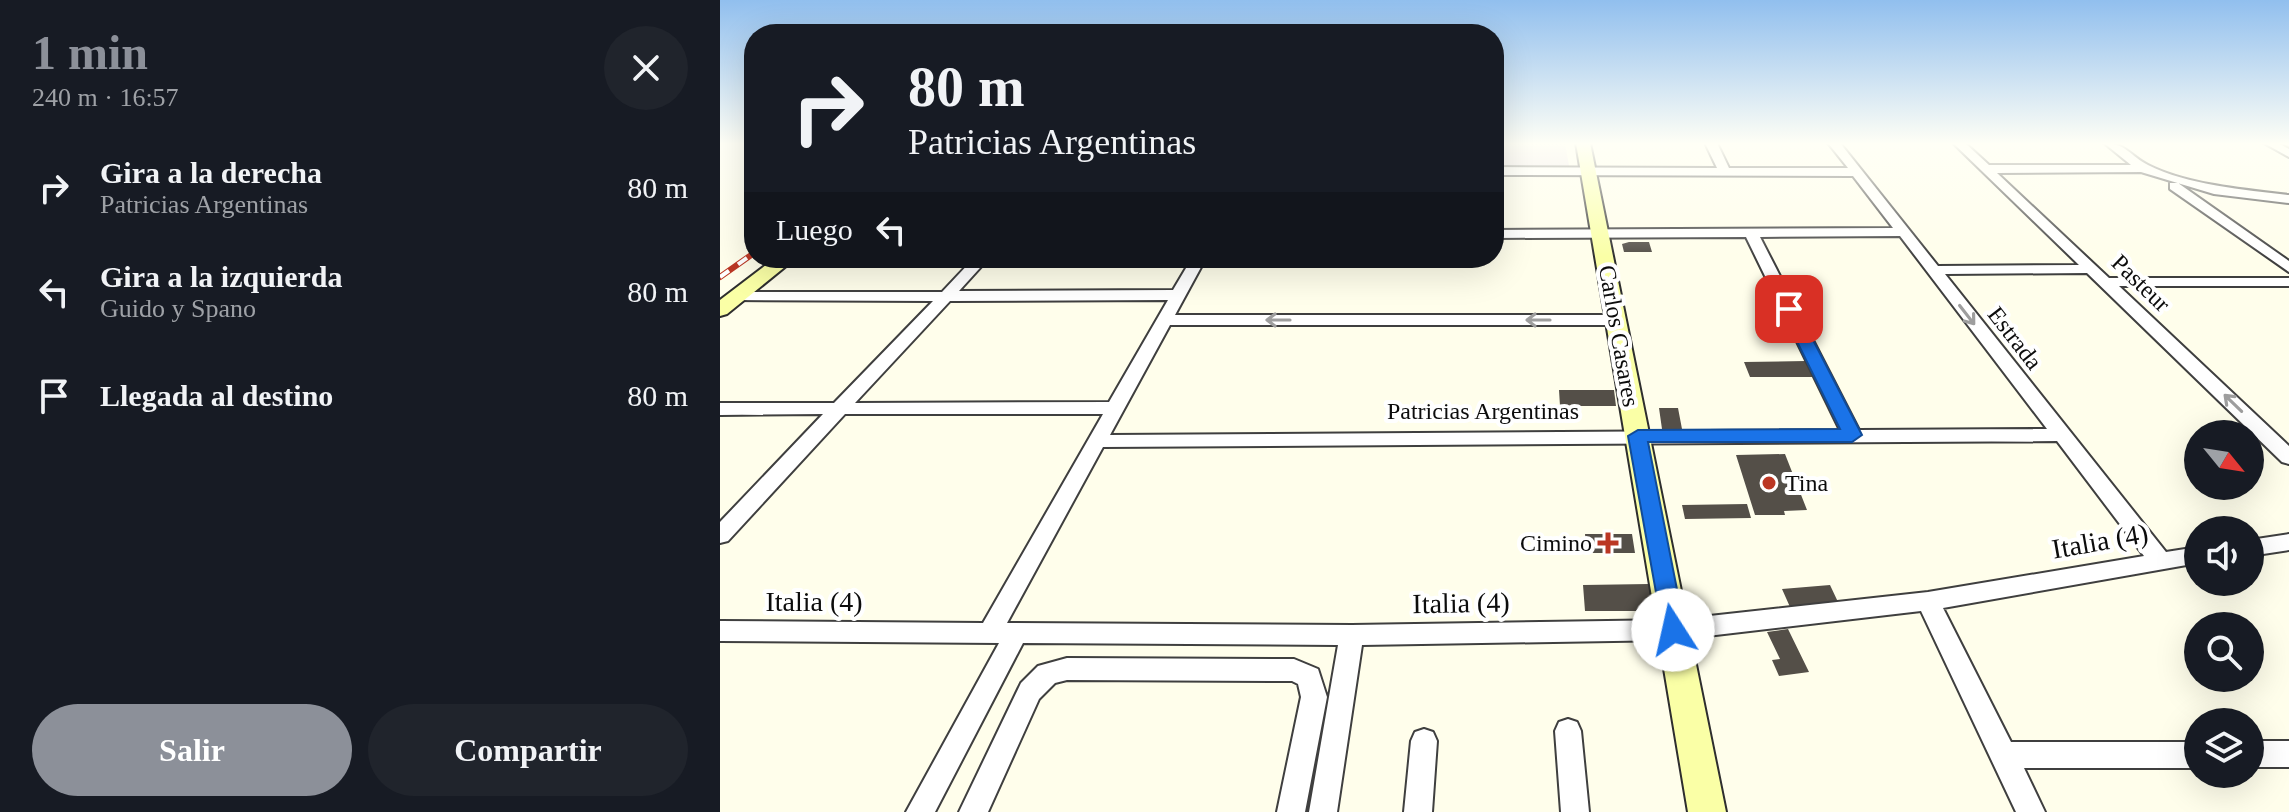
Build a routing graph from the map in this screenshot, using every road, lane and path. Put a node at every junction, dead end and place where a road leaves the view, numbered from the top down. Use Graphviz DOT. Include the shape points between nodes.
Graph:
graph roads {
  1 [pos="1591,181"];
  2 [pos="1863,181"];
  3 [pos="2000,181"];
  4 [pos="2165,181"];
  5 [pos="2185,181"];
  6 [pos="2289,199"];
  7 [pos="1903,232"];
  8 [pos="1751,233"];
  9 [pos="1504,234"];
  10 [pos="1600,234"];
  11 [pos="774,268"];
  12 [pos="973,268"];
  13 [pos="1194,268"];
  14 [pos="2289,268"];
  15 [pos="1932,270"];
  16 [pos="2099,276"];
  17 [pos="2289,282"];
  18 [pos="1179,295"];
  19 [pos="946,296"];
  20 [pos="737,297"];
  21 [pos="720,310"];
  22 [pos="1165,320"];
  23 [pos="1616,320"];
  24 [pos="840,408"];
  25 [pos="1116,408"];
  26 [pos="720,409"];
  27 [pos="1852,435"];
  28 [pos="2060,435"];
  29 [pos="1638,436"];
  30 [pos="1097,441"];
  31 [pos="2289,457"];
  32 [pos="720,535"];
  33 [pos="2289,542"];
  34 [pos="2264,546"];
  35 [pos="2184,557"];
  36 [pos="2161,561"];
  37 [pos="1928,601"];
  38 [pos="1673,630"];
  39 [pos="720,631"];
  40 [pos="1004,632"];
  41 [pos="1352,635"];
  42 [pos="1568,731"];
  43 [pos="1424,741"];
  44 [pos="2264,754"];
  45 [pos="2289,754"];
  46 [pos="2003,755"];
  47 [pos="2184,755"];
  48 [pos="920,812"];
  49 [pos="973,812"];
  50 [pos="1291,812"];
  51 [pos="1323,812"];
  52 [pos="1418,812"];
  53 [pos="1575,812"];
  54 [pos="1707,812"];
  55 [pos="2031,812"];
  1 -- 10 [label="street, Carlos Casares"];
  2 -- 7 [label="street, Estrada"];
  3 -- 16 [label="street, Pasteur"];
  4 -- 14 [label="street"];
  5 -- 6 [label="street" via="2214,190"];
  7 -- 8 [label="street"];
  7 -- 15 [label="street, Estrada"];
  8 -- 10 [label="street"];
  8 -- 27 [label="street"];
  9 -- 10 [label="street"];
  10 -- 23 [label="street, Carlos Casares"];
  11 -- 20 [label="street"];
  12 -- 19 [label="street"];
  13 -- 18 [label="street"];
  15 -- 16 [label="street"];
  15 -- 28 [label="street, Estrada, one-way"];
  16 -- 17 [label="street"];
  31 -- 16 [label="street, Pasteur, one-way"];
  18 -- 19 [label="street"];
  18 -- 22 [label="street"];
  19 -- 20 [label="street"];
  19 -- 24 [label="street"];
  20 -- 21 [label="street"];
  23 -- 22 [label="street, one-way"];
  22 -- 25 [label="street"];
  23 -- 29 [label="street, Carlos Casares"];
  24 -- 25 [label="street"];
  24 -- 26 [label="street"];
  24 -- 32 [label="street"];
  25 -- 30 [label="street"];
  27 -- 28 [label="street, Patricias Argentinas"];
  27 -- 29 [label="street, Patricias Argentinas"];
  28 -- 36 [label="street, Estrada"];
  29 -- 30 [label="street, Patricias Argentinas"];
  29 -- 38 [label="street, Carlos Casares"];
  30 -- 40 [label="street"];
  33 -- 34 [label="street"];
  35 -- 36 [label="street, Italia (4)"];
  36 -- 37 [label="street, Italia (4)"];
  37 -- 38 [label="street, Italia (4)"];
  37 -- 46 [label="street"];
  38 -- 41 [label="street, Italia (4)"];
  38 -- 54 [label="street, Carlos Casares"];
  39 -- 40 [label="street, Italia (4)"];
  40 -- 41 [label="street, Italia (4)"];
  40 -- 48 [label="street"];
  41 -- 51 [label="street"];
  42 -- 53 [label="street"];
  43 -- 52 [label="street"];
  44 -- 45 [label="street"];
  46 -- 47 [label="street"];
  46 -- 55 [label="street"];
  49 -- 50 [label="street" via="1030,691 1047,674 1113,669 1294,670 1309,677 1314,697"];
}
